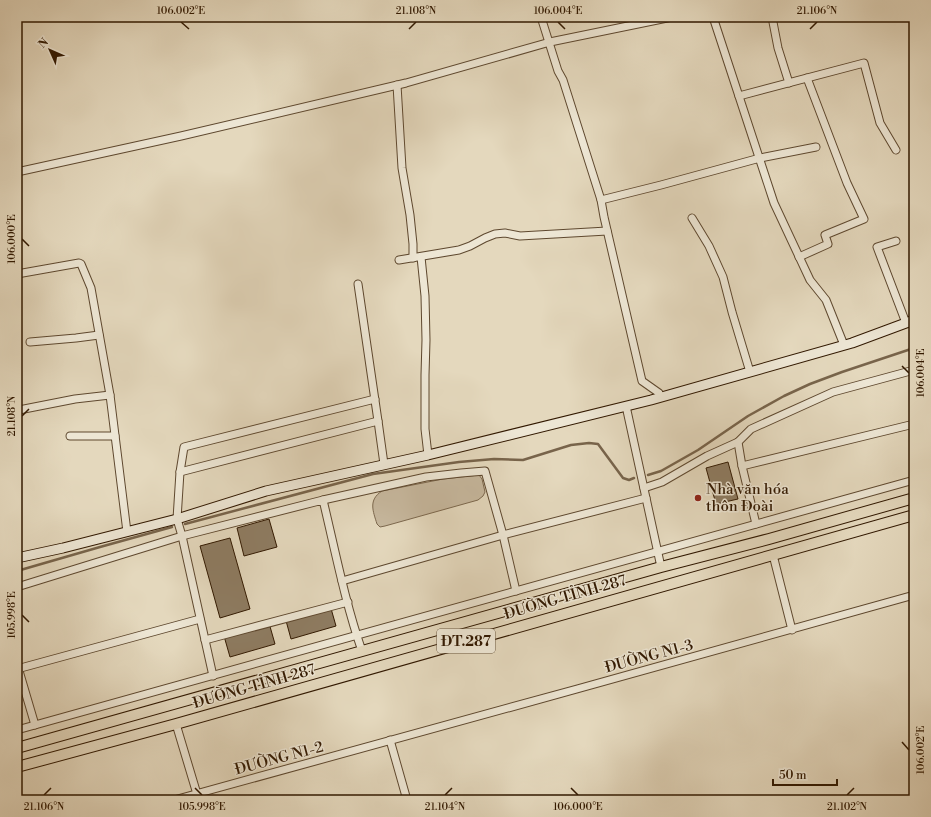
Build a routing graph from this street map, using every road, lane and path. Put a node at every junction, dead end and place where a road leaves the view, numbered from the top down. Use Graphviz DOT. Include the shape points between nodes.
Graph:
graph roads {
  1 [pos="541,17"];
  2 [pos="672,17"];
  3 [pos="713,17"];
  4 [pos="772,17"];
  5 [pos="550,42"];
  6 [pos="807,78"];
  7 [pos="789,83"];
  8 [pos="397,85"];
  9 [pos="740,96"];
  10 [pos="816,147"];
  11 [pos="896,150"];
  12 [pos="760,158"];
  13 [pos="17,172"];
  14 [pos="601,200"];
  15 [pos="692,218"];
  16 [pos="607,230"];
  17 [pos="896,241"];
  18 [pos="417,257"];
  19 [pos="799,257"];
  20 [pos="398,260"];
  21 [pos="17,274"];
  22 [pos="358,284"];
  23 [pos="910,322"];
  24 [pos="99,335"];
  25 [pos="30,342"];
  26 [pos="844,345"];
  27 [pos="914,370"];
  28 [pos="750,372"];
  29 [pos="110,395"];
  30 [pos="661,397"];
  31 [pos="375,399"];
  32 [pos="626,406"];
  33 [pos="19,410"];
  34 [pos="378,421"];
  35 [pos="914,424"];
  36 [pos="70,436"];
  37 [pos="115,436"];
  38 [pos="738,442"];
  39 [pos="428,455"];
  40 [pos="384,464"];
  41 [pos="742,466"];
  42 [pos="180,472"];
  43 [pos="914,480"];
  44 [pos="644,488"];
  45 [pos="646,498"];
  46 [pos="914,498"];
  47 [pos="323,500"];
  48 [pos="914,515"];
  49 [pos="177,519"];
  50 [pos="756,524"];
  51 [pos="127,532"];
  52 [pos="503,535"];
  53 [pos="182,536"];
  54 [pos="658,551"];
  55 [pos="773,555"];
  56 [pos="17,558"];
  57 [pos="661,567"];
  58 [pos="342,580"];
  59 [pos="17,587"];
  60 [pos="516,591"];
  61 [pos="914,595"];
  62 [pos="348,602"];
  63 [pos="200,619"];
  64 [pos="792,630"];
  65 [pos="356,635"];
  66 [pos="205,640"];
  67 [pos="362,651"];
  68 [pos="18,668"];
  69 [pos="213,676"];
  70 [pos="217,702"];
  71 [pos="176,724"];
  72 [pos="36,725"];
  73 [pos="17,730"];
  74 [pos="390,740"];
  75 [pos="17,748"];
  76 [pos="17,767"];
  77 [pos="197,794"];
  78 [pos="174,800"];
  79 [pos="407,800"];
  1 -- 5 [label="street"];
  2 -- 5 [label="street"];
  3 -- 9 [label="street"];
  4 -- 7 [label="street"];
  5 -- 8 [label="street"];
  5 -- 14 [label="street"];
  6 -- 7 [label="street"];
  6 -- 11 [label="street" via="864,63 880,123"];
  6 -- 19 [label="street" via="847,183 864,219 825,235 828,244"];
  7 -- 9 [label="street"];
  8 -- 13 [label="street"];
  8 -- 18 [label="street" via="402,168"];
  9 -- 12 [label="street"];
  10 -- 12 [label="street"];
  12 -- 14 [label="street"];
  12 -- 19 [label="street" via="774,203"];
  14 -- 16 [label="street"];
  15 -- 28 [label="street" via="709,246 723,277"];
  16 -- 18 [label="street" via="520,236 495,234 459,250"];
  16 -- 30 [label="street" via="642,382"];
  17 -- 23 [label="street" via="877,247"];
  18 -- 20 [label="street"];
  18 -- 39 [label="street" via="425,296 425,429"];
  19 -- 26 [label="street" via="810,280 826,300"];
  21 -- 24 [label="street" via="81,264 91,288"];
  22 -- 31 [label="street"];
  23 -- 26 [label="street"];
  24 -- 25 [label="street"];
  24 -- 29 [label="street"];
  26 -- 28 [label="street"];
  27 -- 38 [label="street" via="833,392 751,429"];
  28 -- 30 [label="street"];
  29 -- 33 [label="street"];
  29 -- 37 [label="street"];
  30 -- 32 [label="street"];
  31 -- 34 [label="street"];
  31 -- 42 [label="street" via="184,447"];
  32 -- 39 [label="street"];
  32 -- 44 [label="street"];
  34 -- 40 [label="street"];
  34 -- 42 [label="street"];
  35 -- 41 [label="street"];
  36 -- 37 [label="street"];
  37 -- 51 [label="street"];
  38 -- 41 [label="street"];
  38 -- 44 [label="street" via="707,456 662,482"];
  39 -- 40 [label="street"];
  40 -- 49 [label="street" via="266,490"];
  41 -- 50 [label="street"];
  42 -- 49 [label="street"];
  43 -- 50 [label="street"];
  44 -- 45 [label="street"];
  45 -- 52 [label="street"];
  45 -- 54 [label="street"];
  46 -- 57 [label="main road, ĐƯỜNG TỈNH 287 / ĐT.287"];
  47 -- 52 [label="street" via="426,477 485,471"];
  47 -- 53 [label="street"];
  47 -- 58 [label="street"];
  48 -- 55 [label="main road, ĐƯỜNG TỈNH 287 / ĐT.287"];
  49 -- 51 [label="street"];
  49 -- 53 [label="street"];
  50 -- 54 [label="street"];
  51 -- 56 [label="street"];
  52 -- 58 [label="street"];
  52 -- 60 [label="street"];
  53 -- 59 [label="street"];
  53 -- 63 [label="street"];
  54 -- 57 [label="street"];
  54 -- 60 [label="street"];
  55 -- 64 [label="street"];
  55 -- 70 [label="main road, ĐƯỜNG TỈNH 287 / ĐT.287"];
  57 -- 67 [label="main road, ĐƯỜNG TỈNH 287 / ĐT.287"];
  58 -- 62 [label="street"];
  60 -- 65 [label="street"];
  61 -- 64 [label="street, ĐƯỜNG N1-3"];
  62 -- 65 [label="street"];
  62 -- 66 [label="street"];
  63 -- 66 [label="street"];
  63 -- 68 [label="street"];
  64 -- 74 [label="street, ĐƯỜNG N1-3"];
  65 -- 67 [label="street"];
  65 -- 69 [label="street"];
  66 -- 69 [label="street"];
  67 -- 70 [label="main road, ĐƯỜNG TỈNH 287 / ĐT.287"];
  68 -- 72 [label="street"];
  69 -- 72 [label="street"];
  70 -- 71 [label="main road, ĐƯỜNG TỈNH 287 / ĐT.287"];
  70 -- 75 [label="main road, ĐƯỜNG TỈNH 287 / ĐT.287"];
  71 -- 76 [label="main road, ĐƯỜNG TỈNH 287 / ĐT.287"];
  71 -- 77 [label="street"];
  72 -- 73 [label="street"];
  74 -- 77 [label="street, ĐƯỜNG N1-2"];
  74 -- 79 [label="street"];
  77 -- 78 [label="street, ĐƯỜNG N1-2"];
}
